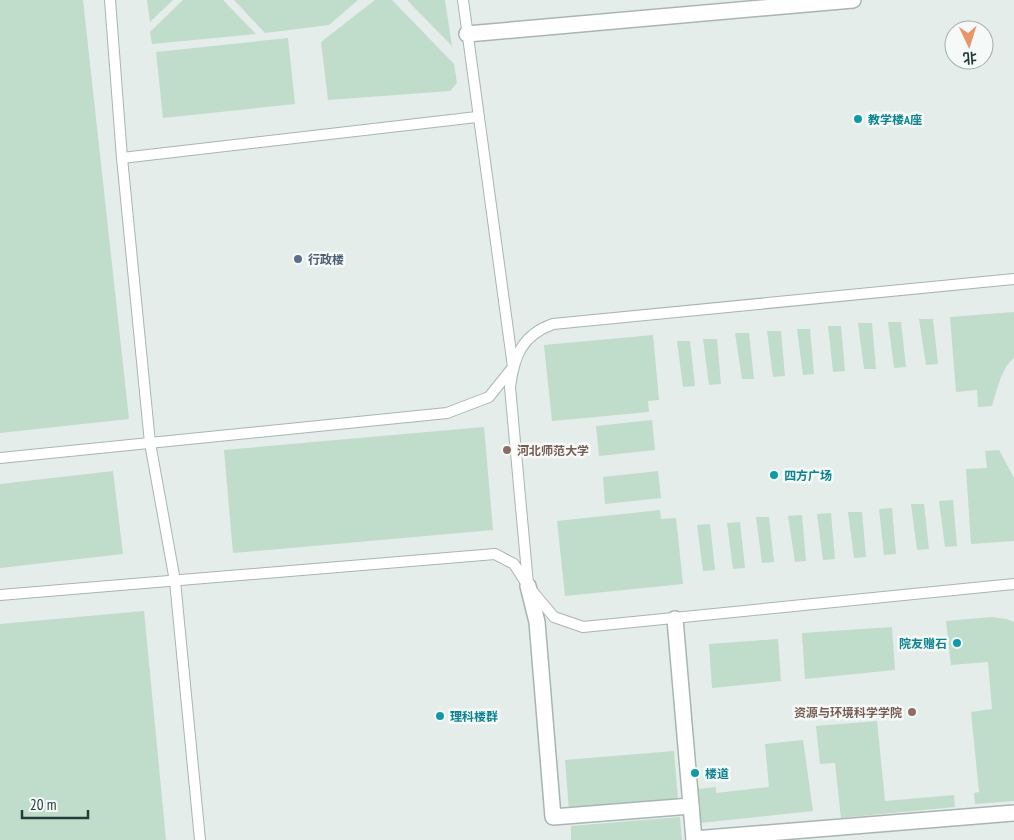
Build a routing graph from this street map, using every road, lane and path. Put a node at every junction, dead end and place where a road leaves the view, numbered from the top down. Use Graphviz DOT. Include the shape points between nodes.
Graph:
graph roads {
  1 [pos="110,0"];
  2 [pos="463,0"];
  3 [pos="853,0"];
  4 [pos="820,1"];
  5 [pos="467,34"];
  6 [pos="478,117"];
  7 [pos="122,158"];
  8 [pos="1014,279"];
  9 [pos="513,367"];
  10 [pos="150,443"];
  11 [pos="0,458"];
  12 [pos="175,580"];
  13 [pos="1014,584"];
  14 [pos="528,586"];
  15 [pos="0,595"];
  16 [pos="675,619"];
  17 [pos="691,806"];
  18 [pos="1014,813"];
  19 [pos="694,839"];
  20 [pos="200,840"];
  1 -- 7 [label="lane"];
  2 -- 5 [label="lane"];
  3 -- 4 [label="street"];
  4 -- 5 [label="street"];
  5 -- 6 [label="lane"];
  6 -- 7 [label="lane"];
  6 -- 9 [label="lane"];
  7 -- 10 [label="lane"];
  8 -- 9 [label="lane" via="552,324 538,329 528,338 518,351"];
  9 -- 10 [label="lane" via="489,397 447,414"];
  9 -- 14 [label="lane" via="510,387"];
  10 -- 11 [label="lane"];
  10 -- 12 [label="lane"];
  12 -- 14 [label="lane" via="495,554 514,564"];
  12 -- 15 [label="lane"];
  12 -- 20 [label="lane"];
  13 -- 16 [label="lane"];
  14 -- 16 [label="lane" via="554,617 584,627"];
  14 -- 17 [label="street" via="538,622 554,817"];
  16 -- 17 [label="street"];
  17 -- 19 [label="street"];
  18 -- 19 [label="street"];
}
